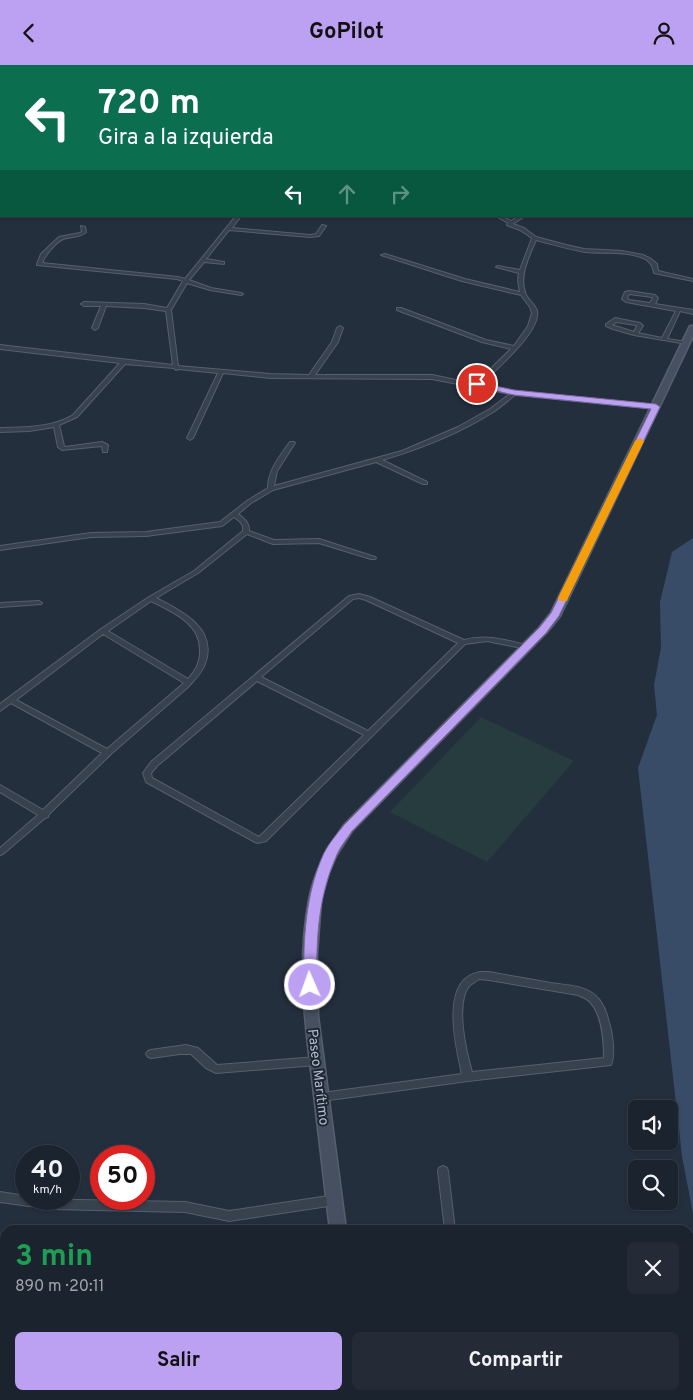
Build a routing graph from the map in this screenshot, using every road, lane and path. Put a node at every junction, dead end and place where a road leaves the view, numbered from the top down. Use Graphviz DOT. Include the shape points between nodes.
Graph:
graph roads {
  1 [pos="427,65"];
  2 [pos="448,65"];
  3 [pos="239,217"];
  4 [pos="500,217"];
  5 [pos="521,217"];
  6 [pos="510,222"];
  7 [pos="324,226"];
  8 [pos="83,227"];
  9 [pos="228,229"];
  10 [pos="534,238"];
  11 [pos="383,255"];
  12 [pos="203,260"];
  13 [pos="222,263"];
  14 [pos="498,267"];
  15 [pos="522,272"];
  16 [pos="186,280"];
  17 [pos="693,280"];
  18 [pos="241,294"];
  19 [pos="523,294"];
  20 [pos="84,304"];
  21 [pos="104,305"];
  22 [pos="652,305"];
  23 [pos="399,309"];
  24 [pos="679,309"];
  25 [pos="168,311"];
  26 [pos="693,312"];
  27 [pos="95,328"];
  28 [pos="340,328"];
  29 [pos="693,328"];
  30 [pos="636,333"];
  31 [pos="664,339"];
  32 [pos="685,343"];
  33 [pos="0,347"];
  34 [pos="514,348"];
  35 [pos="124,362"];
  36 [pos="176,368"];
  37 [pos="222,372"];
  38 [pos="311,376"];
  39 [pos="477,384"];
  40 [pos="514,393"];
  41 [pos="656,407"];
  42 [pos="56,425"];
  43 [pos="0,430"];
  44 [pos="190,438"];
  45 [pos="292,443"];
  46 [pos="104,451"];
  47 [pos="377,461"];
  48 [pos="425,483"];
  49 [pos="271,489"];
  50 [pos="233,515"];
  51 [pos="246,532"];
  52 [pos="0,548"];
  53 [pos="373,558"];
  54 [pos="151,598"];
  55 [pos="39,603"];
  56 [pos="0,605"];
  57 [pos="103,631"];
  58 [pos="463,642"];
  59 [pos="526,647"];
  60 [pos="257,678"];
  61 [pos="188,682"];
  62 [pos="11,700"];
  63 [pos="0,708"];
  64 [pos="368,734"];
  65 [pos="107,752"];
  66 [pos="0,788"];
  67 [pos="46,815"];
  68 [pos="0,852"];
  69 [pos="151,1054"];
  70 [pos="317,1061"];
  71 [pos="468,1077"];
  72 [pos="322,1097"];
  73 [pos="443,1171"];
  74 [pos="0,1197"];
  75 [pos="335,1200"];
  76 [pos="338,1225"];
  77 [pos="449,1225"];
  1 -- 2 [label="street"];
  3 -- 9 [label="street"];
  4 -- 6 [label="street"];
  5 -- 6 [label="street"];
  6 -- 10 [label="street"];
  7 -- 9 [label="street" via="317,235 302,237"];
  8 -- 16 [label="street" via="82,234 61,238 38,264"];
  9 -- 12 [label="street"];
  10 -- 15 [label="street"];
  10 -- 17 [label="street" via="582,250 646,258 655,265 656,272"];
  11 -- 19 [label="street"];
  12 -- 13 [label="street"];
  12 -- 16 [label="street"];
  14 -- 15 [label="street"];
  15 -- 19 [label="street"];
  16 -- 18 [label="street" via="210,289"];
  16 -- 25 [label="street"];
  19 -- 34 [label="street" via="534,309 534,317"];
  20 -- 21 [label="street"];
  21 -- 25 [label="street" via="144,306"];
  21 -- 27 [label="street"];
  22 -- 22 [label="street" via="628,301 624,299 630,292 653,296 656,298"];
  22 -- 24 [label="street"];
  23 -- 34 [label="street" via="484,341"];
  24 -- 26 [label="street"];
  24 -- 31 [label="street"];
  25 -- 36 [label="street"];
  28 -- 38 [label="street" via="335,342"];
  29 -- 32 [label="main road, Paseo Marítimo"];
  30 -- 30 [label="street" via="614,328 608,325 614,319 638,324 640,327"];
  30 -- 31 [label="street"];
  31 -- 32 [label="street"];
  32 -- 41 [label="main road, Paseo Marítimo"];
  33 -- 35 [label="street"];
  34 -- 39 [label="street"];
  35 -- 36 [label="street"];
  35 -- 42 [label="street" via="75,416"];
  36 -- 37 [label="street"];
  37 -- 38 [label="street"];
  37 -- 44 [label="street"];
  38 -- 39 [label="street" via="416,376"];
  39 -- 40 [label="street"];
  40 -- 41 [label="street"];
  40 -- 47 [label="street" via="460,428"];
  41 -- 59 [label="main road, Paseo Marítimo" via="556,614"];
  42 -- 43 [label="street"];
  42 -- 46 [label="street" via="64,449 102,444 105,445"];
  45 -- 49 [label="street" via="270,481"];
  47 -- 48 [label="street"];
  47 -- 49 [label="street"];
  49 -- 50 [label="street"];
  50 -- 51 [label="street" via="245,523"];
  50 -- 52 [label="street" via="222,524 185,530 91,535"];
  51 -- 53 [label="street" via="273,542 332,543"];
  51 -- 54 [label="street" via="196,572"];
  54 -- 57 [label="street"];
  54 -- 61 [label="street" via="184,615 199,630 204,644 201,667"];
  55 -- 56 [label="street"];
  57 -- 61 [label="street"];
  57 -- 62 [label="street"];
  58 -- 59 [label="street" via="492,639"];
  58 -- 60 [label="street" via="368,598 351,597"];
  58 -- 64 [label="street"];
  59 -- 70 [label="main road, Paseo Marítimo" via="348,828 330,855 315,900 310,954"];
  60 -- 64 [label="street"];
  60 -- 64 [label="street" via="154,764 148,773 149,780 258,840 263,839"];
  61 -- 65 [label="street"];
  62 -- 63 [label="street"];
  62 -- 65 [label="street"];
  65 -- 67 [label="street"];
  66 -- 67 [label="street"];
  67 -- 68 [label="street"];
  69 -- 70 [label="street" via="189,1049 216,1069"];
  70 -- 72 [label="main road, Paseo Marítimo"];
  71 -- 71 [label="street" via="457,1010 465,986 477,976 489,975 579,991 591,996 598,1004 610,1050 608,1061"];
  71 -- 72 [label="street"];
  72 -- 75 [label="main road, Paseo Marítimo"];
  73 -- 77 [label="street"];
  74 -- 75 [label="street" via="50,1204 184,1207 229,1216"];
  75 -- 76 [label="main road, Paseo Marítimo"];
}
